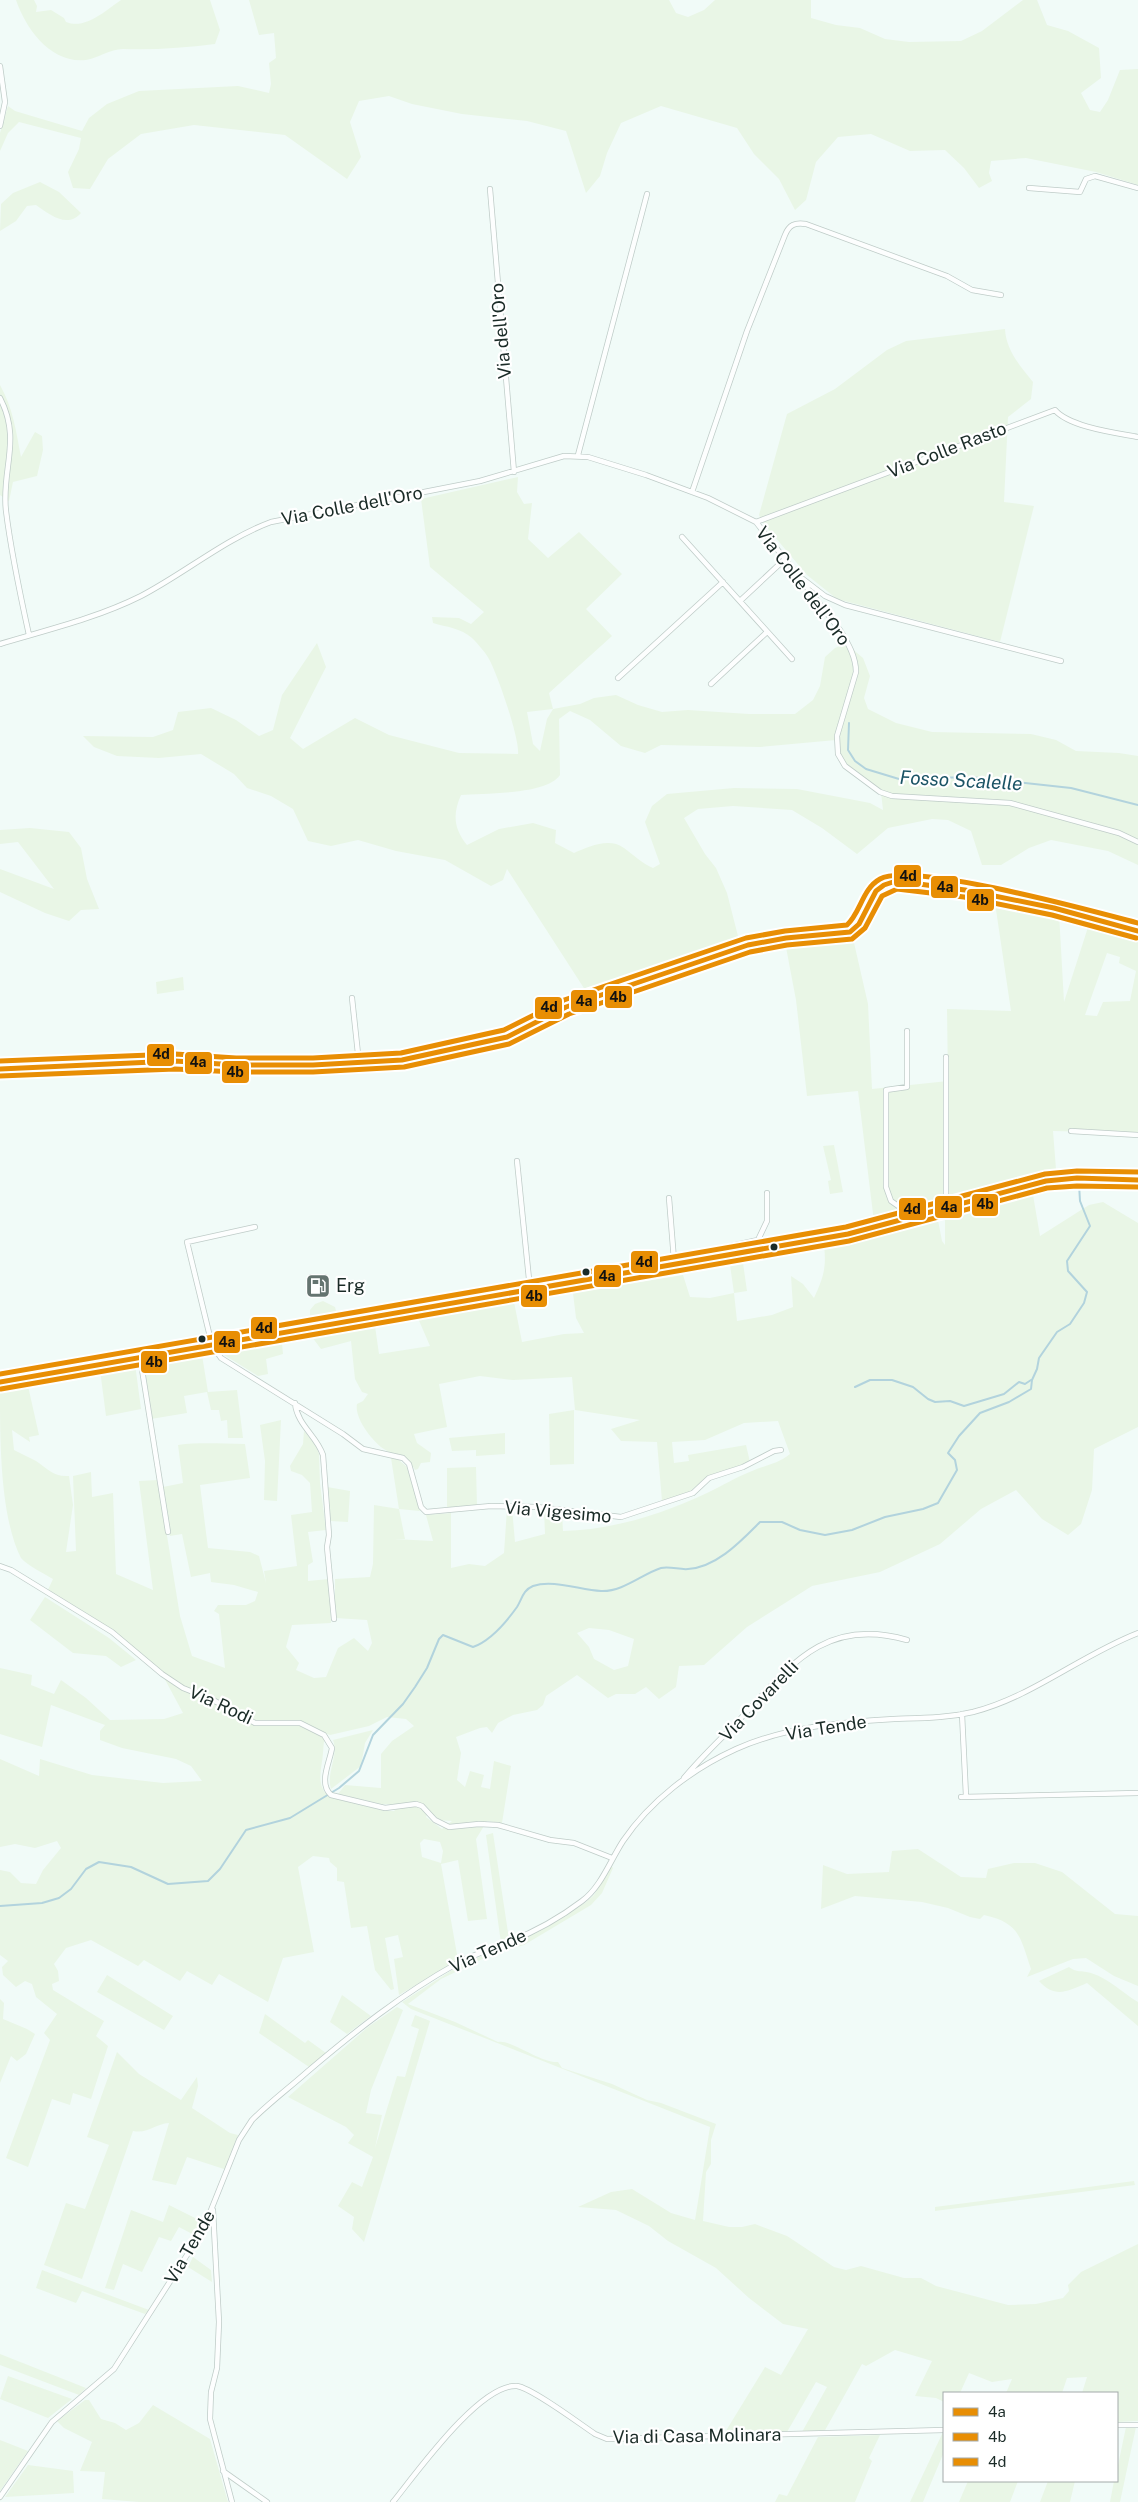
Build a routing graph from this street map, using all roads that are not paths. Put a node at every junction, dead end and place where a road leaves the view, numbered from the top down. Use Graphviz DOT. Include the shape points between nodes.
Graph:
graph roads {
  1 [pos="0,66"];
  2 [pos="0,126"];
  3 [pos="1029,188"];
  4 [pos="1138,188"];
  5 [pos="490,189"];
  6 [pos="647,194"];
  7 [pos="1001,295"];
  8 [pos="0,398"];
  9 [pos="1138,437"];
  10 [pos="578,455"];
  11 [pos="514,472"];
  12 [pos="692,492"];
  13 [pos="756,522"];
  14 [pos="682,537"];
  15 [pos="786,559"];
  16 [pos="794,569"];
  17 [pos="723,582"];
  18 [pos="740,601"];
  19 [pos="767,632"];
  20 [pos="29,635"];
  21 [pos="0,644"];
  22 [pos="792,659"];
  23 [pos="1061,661"];
  24 [pos="618,678"];
  25 [pos="711,684"];
  26 [pos="1138,842"];
  27 [pos="1138,931"];
  28 [pos="352,998"];
  29 [pos="907,1031"];
  30 [pos="946,1057"];
  31 [pos="359,1063"];
  32 [pos="0,1069"];
  33 [pos="1070,1131"];
  34 [pos="1138,1135"];
  35 [pos="517,1161"];
  36 [pos="1138,1180"];
  37 [pos="767,1193"];
  38 [pos="669,1198"];
  39 [pos="914,1216"];
  40 [pos="254,1227"];
  41 [pos="674,1260"];
  42 [pos="668,1265"];
  43 [pos="530,1289"];
  44 [pos="212,1345"];
  45 [pos="140,1357"];
  46 [pos="0,1382"];
  47 [pos="295,1403"];
  48 [pos="781,1450"];
  49 [pos="168,1532"];
  50 [pos="0,1566"];
  51 [pos="334,1619"];
  52 [pos="1138,1633"];
  53 [pos="907,1640"];
  54 [pos="962,1714"];
  55 [pos="681,1783"];
  56 [pos="1138,1793"];
  57 [pos="612,1858"];
  58 [pos="213,2208"];
  59 [pos="1118,2425"];
  60 [pos="1138,2425"];
  61 [pos="943,2430"];
  62 [pos="223,2471"];
  63 [pos="0,2497"];
  64 [pos="232,2502"];
  65 [pos="267,2502"];
  66 [pos="393,2502"];
  1 -- 2 [label="street" via="5,102"];
  3 -- 4 [label="street" via="1080,192 1086,179 1094,176"];
  5 -- 11 [label="street, Via dell'Oro"];
  6 -- 10 [label="street"];
  7 -- 12 [label="street" via="972,290 947,276 806,224 792,225 785,235 747,331"];
  8 -- 20 [label="street" via="6,410 10,434 6,509"];
  9 -- 13 [label="street, Via Colle Rasto" via="1097,429 1065,418 1055,410"];
  10 -- 11 [label="street, Via Colle dell'Oro" via="564,456"];
  10 -- 12 [label="street, Via Colle dell'Oro"];
  11 -- 20 [label="street, Via Colle dell'Oro" via="271,522 136,598"];
  12 -- 13 [label="street, Via Colle dell'Oro"];
  13 -- 15 [label="street, Via Colle dell'Oro"];
  14 -- 17 [label="street"];
  15 -- 16 [label="street, Via Colle dell'Oro"];
  15 -- 18 [label="street"];
  16 -- 23 [label="street" via="810,586 845,605"];
  16 -- 26 [label="street, Via Colle dell'Oro" via="840,630 853,656 856,672 836,740 838,754 845,766 880,792 892,796 1010,803 1119,833"];
  17 -- 18 [label="street"];
  17 -- 24 [label="street"];
  18 -- 19 [label="street"];
  19 -- 22 [label="street"];
  19 -- 25 [label="street"];
  20 -- 21 [label="street, Via Colle dell'Oro"];
  27 -- 31 [label="street" via="1054,908 965,890 896,881 876,891 859,924 850,932 748,945 566,1007 507,1037 402,1060"];
  28 -- 31 [label="street"];
  29 -- 39 [label="street" via="907,1086 886,1090 886,1187 890,1201"];
  30 -- 39 [label="street" via="946,1197 920,1208"];
  31 -- 32 [label="street" via="175,1061"];
  33 -- 34 [label="street"];
  35 -- 43 [label="street"];
  36 -- 39 [label="street" via="1054,1180"];
  37 -- 41 [label="street" via="767,1222 758,1240"];
  38 -- 41 [label="street"];
  39 -- 42 [label="street" via="850,1234"];
  40 -- 44 [label="street" via="187,1242"];
  41 -- 42 [label="street"];
  42 -- 43 [label="street"];
  43 -- 44 [label="street"];
  44 -- 45 [label="street"];
  44 -- 47 [label="street, Via Vigesimo" via="221,1358"];
  45 -- 46 [label="street"];
  45 -- 49 [label="street"];
  47 -- 48 [label="street, Via Vigesimo" via="363,1449 403,1458 409,1464 426,1512 491,1506 537,1507 621,1517 692,1493 709,1478 743,1468"];
  47 -- 51 [label="street" via="306,1430 320,1446 323,1455"];
  50 -- 57 [label="street, Via Rodi" via="112,1632 183,1688 255,1723 296,1722 324,1735 332,1748 326,1780 328,1792 385,1808 416,1804 449,1827 498,1825 550,1840 574,1843"];
  52 -- 54 [label="street, Via Tende" via="1095,1651 1009,1699"];
  53 -- 55 [label="street, Via Covarelli" via="860,1633 831,1640 811,1651 772,1685"];
  54 -- 55 [label="street, Via Tende" via="837,1723 788,1732 735,1749"];
  54 -- 56 [label="street" via="964,1796"];
  55 -- 57 [label="street, Via Tende" via="641,1817"];
  57 -- 58 [label="street, Via Tende" via="595,1888 578,1904 528,1934 459,1962 427,1981 359,2028 259,2113 239,2140"];
  58 -- 62 [label="street" via="218,2322 217,2368 209,2408"];
  58 -- 63 [label="street, Via Tende" via="198,2238 114,2369 52,2422"];
  59 -- 60 [label="street"];
  61 -- 66 [label="street, Via di Casa Molinara" via="607,2439 528,2390 512,2387 487,2397 468,2413"];
  62 -- 64 [label="street"];
  62 -- 65 [label="street"];
}
